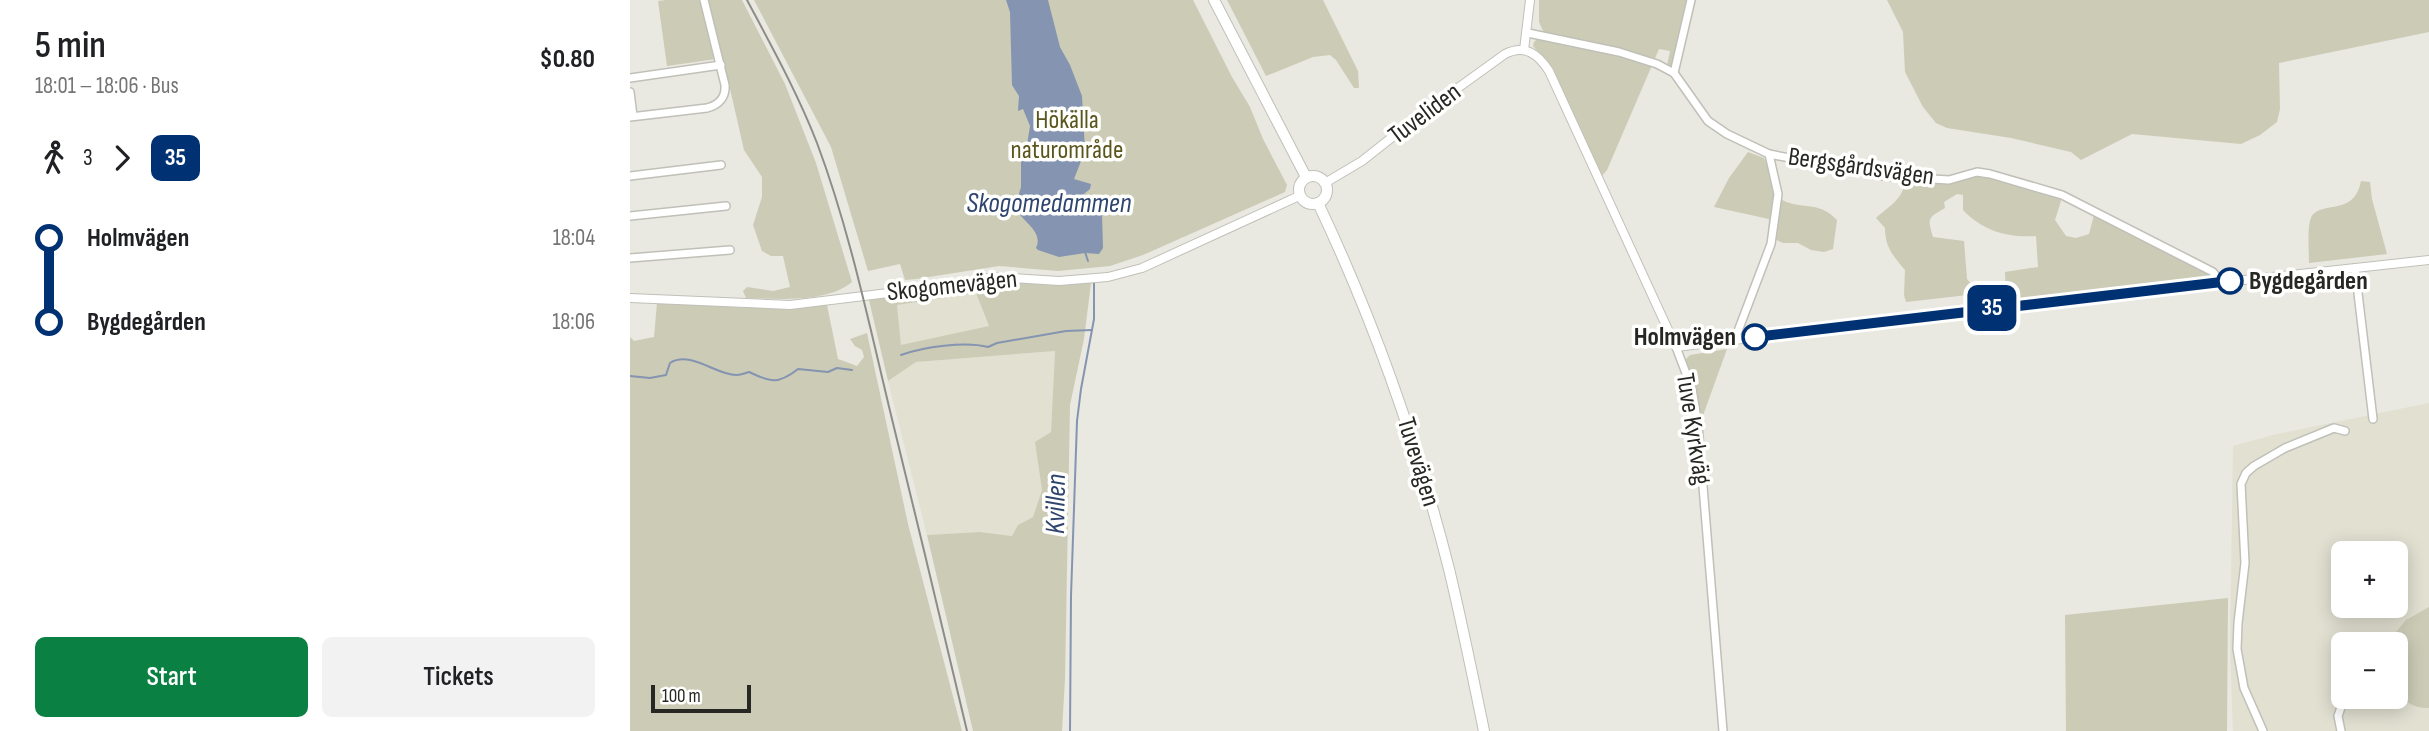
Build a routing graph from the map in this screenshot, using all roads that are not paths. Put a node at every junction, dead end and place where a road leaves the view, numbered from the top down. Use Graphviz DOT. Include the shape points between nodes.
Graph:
graph roads {
  1 [pos="704,0"];
  2 [pos="1214,0"];
  3 [pos="1530,0"];
  4 [pos="1691,0"];
  5 [pos="1528,33"];
  6 [pos="1524,50"];
  7 [pos="721,65"];
  8 [pos="1674,73"];
  9 [pos="630,78"];
  10 [pos="630,92"];
  11 [pos="631,117"];
  12 [pos="1769,154"];
  13 [pos="721,165"];
  14 [pos="630,176"];
  15 [pos="1306,177"];
  16 [pos="1325,183"];
  17 [pos="1299,196"];
  18 [pos="1318,203"];
  19 [pos="726,206"];
  20 [pos="630,216"];
  21 [pos="730,250"];
  22 [pos="630,258"];
  23 [pos="2429,260"];
  24 [pos="2355,268"];
  25 [pos="2216,282"];
  26 [pos="630,298"];
  27 [pos="1735,339"];
  28 [pos="1676,347"];
  29 [pos="2373,419"];
  30 [pos="2345,431"];
  31 [pos="2341,709"];
  32 [pos="1484,731"];
  33 [pos="1723,731"];
  34 [pos="2263,731"];
  35 [pos="2341,731"];
  1 -- 7 [label="street"];
  2 -- 15 [label="main road"];
  3 -- 5 [label="street"];
  4 -- 8 [label="street"];
  5 -- 6 [label="street"];
  5 -- 8 [label="street" via="1619,52"];
  6 -- 16 [label="street, Tuveliden" via="1505,54 1362,161"];
  6 -- 28 [label="street, Tuve Kyrkväg" via="1540,58 1552,77"];
  7 -- 9 [label="street"];
  7 -- 11 [label="street" via="725,89 717,104"];
  8 -- 12 [label="street, Bergsgårdsvägen" via="1708,121"];
  10 -- 11 [label="street"];
  12 -- 25 [label="street, Bergsgårdsvägen" via="1882,176 1949,180 1977,172 2039,188 2073,200 2213,272"];
  12 -- 27 [label="street, Bergsgårdsvägen" via="1778,194 1771,244"];
  13 -- 14 [label="street"];
  15 -- 16 [label="main road" via="1317,176"];
  15 -- 17 [label="main road" via="1299,185"];
  16 -- 18 [label="main road" via="1326,195"];
  17 -- 18 [label="main road" via="1307,204"];
  17 -- 26 [label="street, Skogomevägen" via="1115,276 1059,281 995,277 795,305"];
  18 -- 32 [label="main road, Tuvevägen" via="1405,419 1448,567"];
  19 -- 20 [label="street"];
  21 -- 22 [label="street"];
  23 -- 24 [label="street"];
  24 -- 25 [label="street"];
  24 -- 29 [label="street"];
  25 -- 27 [label="street"];
  27 -- 28 [label="street"];
  28 -- 33 [label="street, Tuve Kyrkväg" via="1692,389 1698,425"];
  30 -- 34 [label="street" via="2334,428 2285,448 2254,466 2241,484 2245,563 2237,649 2244,688"];
  31 -- 35 [label="street"];
}
